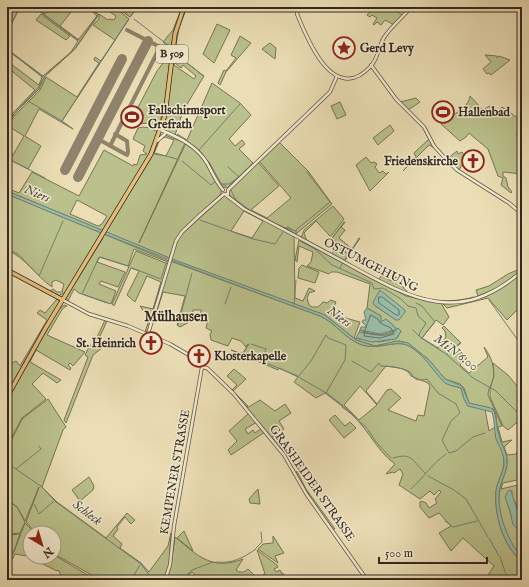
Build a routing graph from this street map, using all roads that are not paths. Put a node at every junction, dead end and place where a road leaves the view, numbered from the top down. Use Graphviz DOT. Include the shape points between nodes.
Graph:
graph roads {
  1 [pos="184,7"];
  2 [pos="299,7"];
  3 [pos="412,7"];
  4 [pos="372,65"];
  5 [pos="337,76"];
  6 [pos="160,131"];
  7 [pos="165,134"];
  8 [pos="171,136"];
  9 [pos="157,141"];
  10 [pos="225,192"];
  11 [pos="522,214"];
  12 [pos="7,270"];
  13 [pos="522,271"];
  14 [pos="67,294"];
  15 [pos="58,298"];
  16 [pos="63,300"];
  17 [pos="68,303"];
  18 [pos="59,306"];
  19 [pos="148,334"];
  20 [pos="202,367"];
  21 [pos="7,397"];
  22 [pos="165,580"];
  23 [pos="367,580"];
  1 -- 6 [label="main road, B 509" via="175,34 169,94"];
  2 -- 5 [label="street" via="297,14 316,55"];
  3 -- 4 [label="street" via="383,38 378,56"];
  4 -- 5 [label="street" via="354,77"];
  4 -- 11 [label="street" via="396,99 424,127 434,146 457,170 506,200"];
  5 -- 10 [label="street" via="330,92"];
  6 -- 7 [label="street"];
  6 -- 8 [label="street"];
  6 -- 9 [label="main road, B 509"];
  7 -- 8 [label="street"];
  7 -- 9 [label="street"];
  8 -- 10 [label="street, OSTUMGEHUNG" via="198,151"];
  9 -- 14 [label="main road, B 509" via="145,167"];
  10 -- 13 [label="street, OSTUMGEHUNG" via="238,204 390,287 423,300 452,302 473,299 497,289"];
  10 -- 19 [label="street" via="182,232 176,241"];
  12 -- 15 [label="main road"];
  14 -- 15 [label="main road"];
  14 -- 16 [label="main road, B 509"];
  15 -- 16 [label="main road"];
  16 -- 17 [label="street, GRASHEIDER STRASSE"];
  16 -- 18 [label="main road, B 509"];
  17 -- 18 [label="street"];
  17 -- 19 [label="street, GRASHEIDER STRASSE" via="89,314"];
  18 -- 21 [label="main road, B 509"];
  19 -- 20 [label="street, GRASHEIDER STRASSE" via="192,357 201,363"];
  20 -- 22 [label="street, KEMPENER STRASSE" via="174,526 170,565"];
  20 -- 23 [label="street, GRASHEIDER STRASSE" via="207,368 233,393 280,450 307,495"];
}
